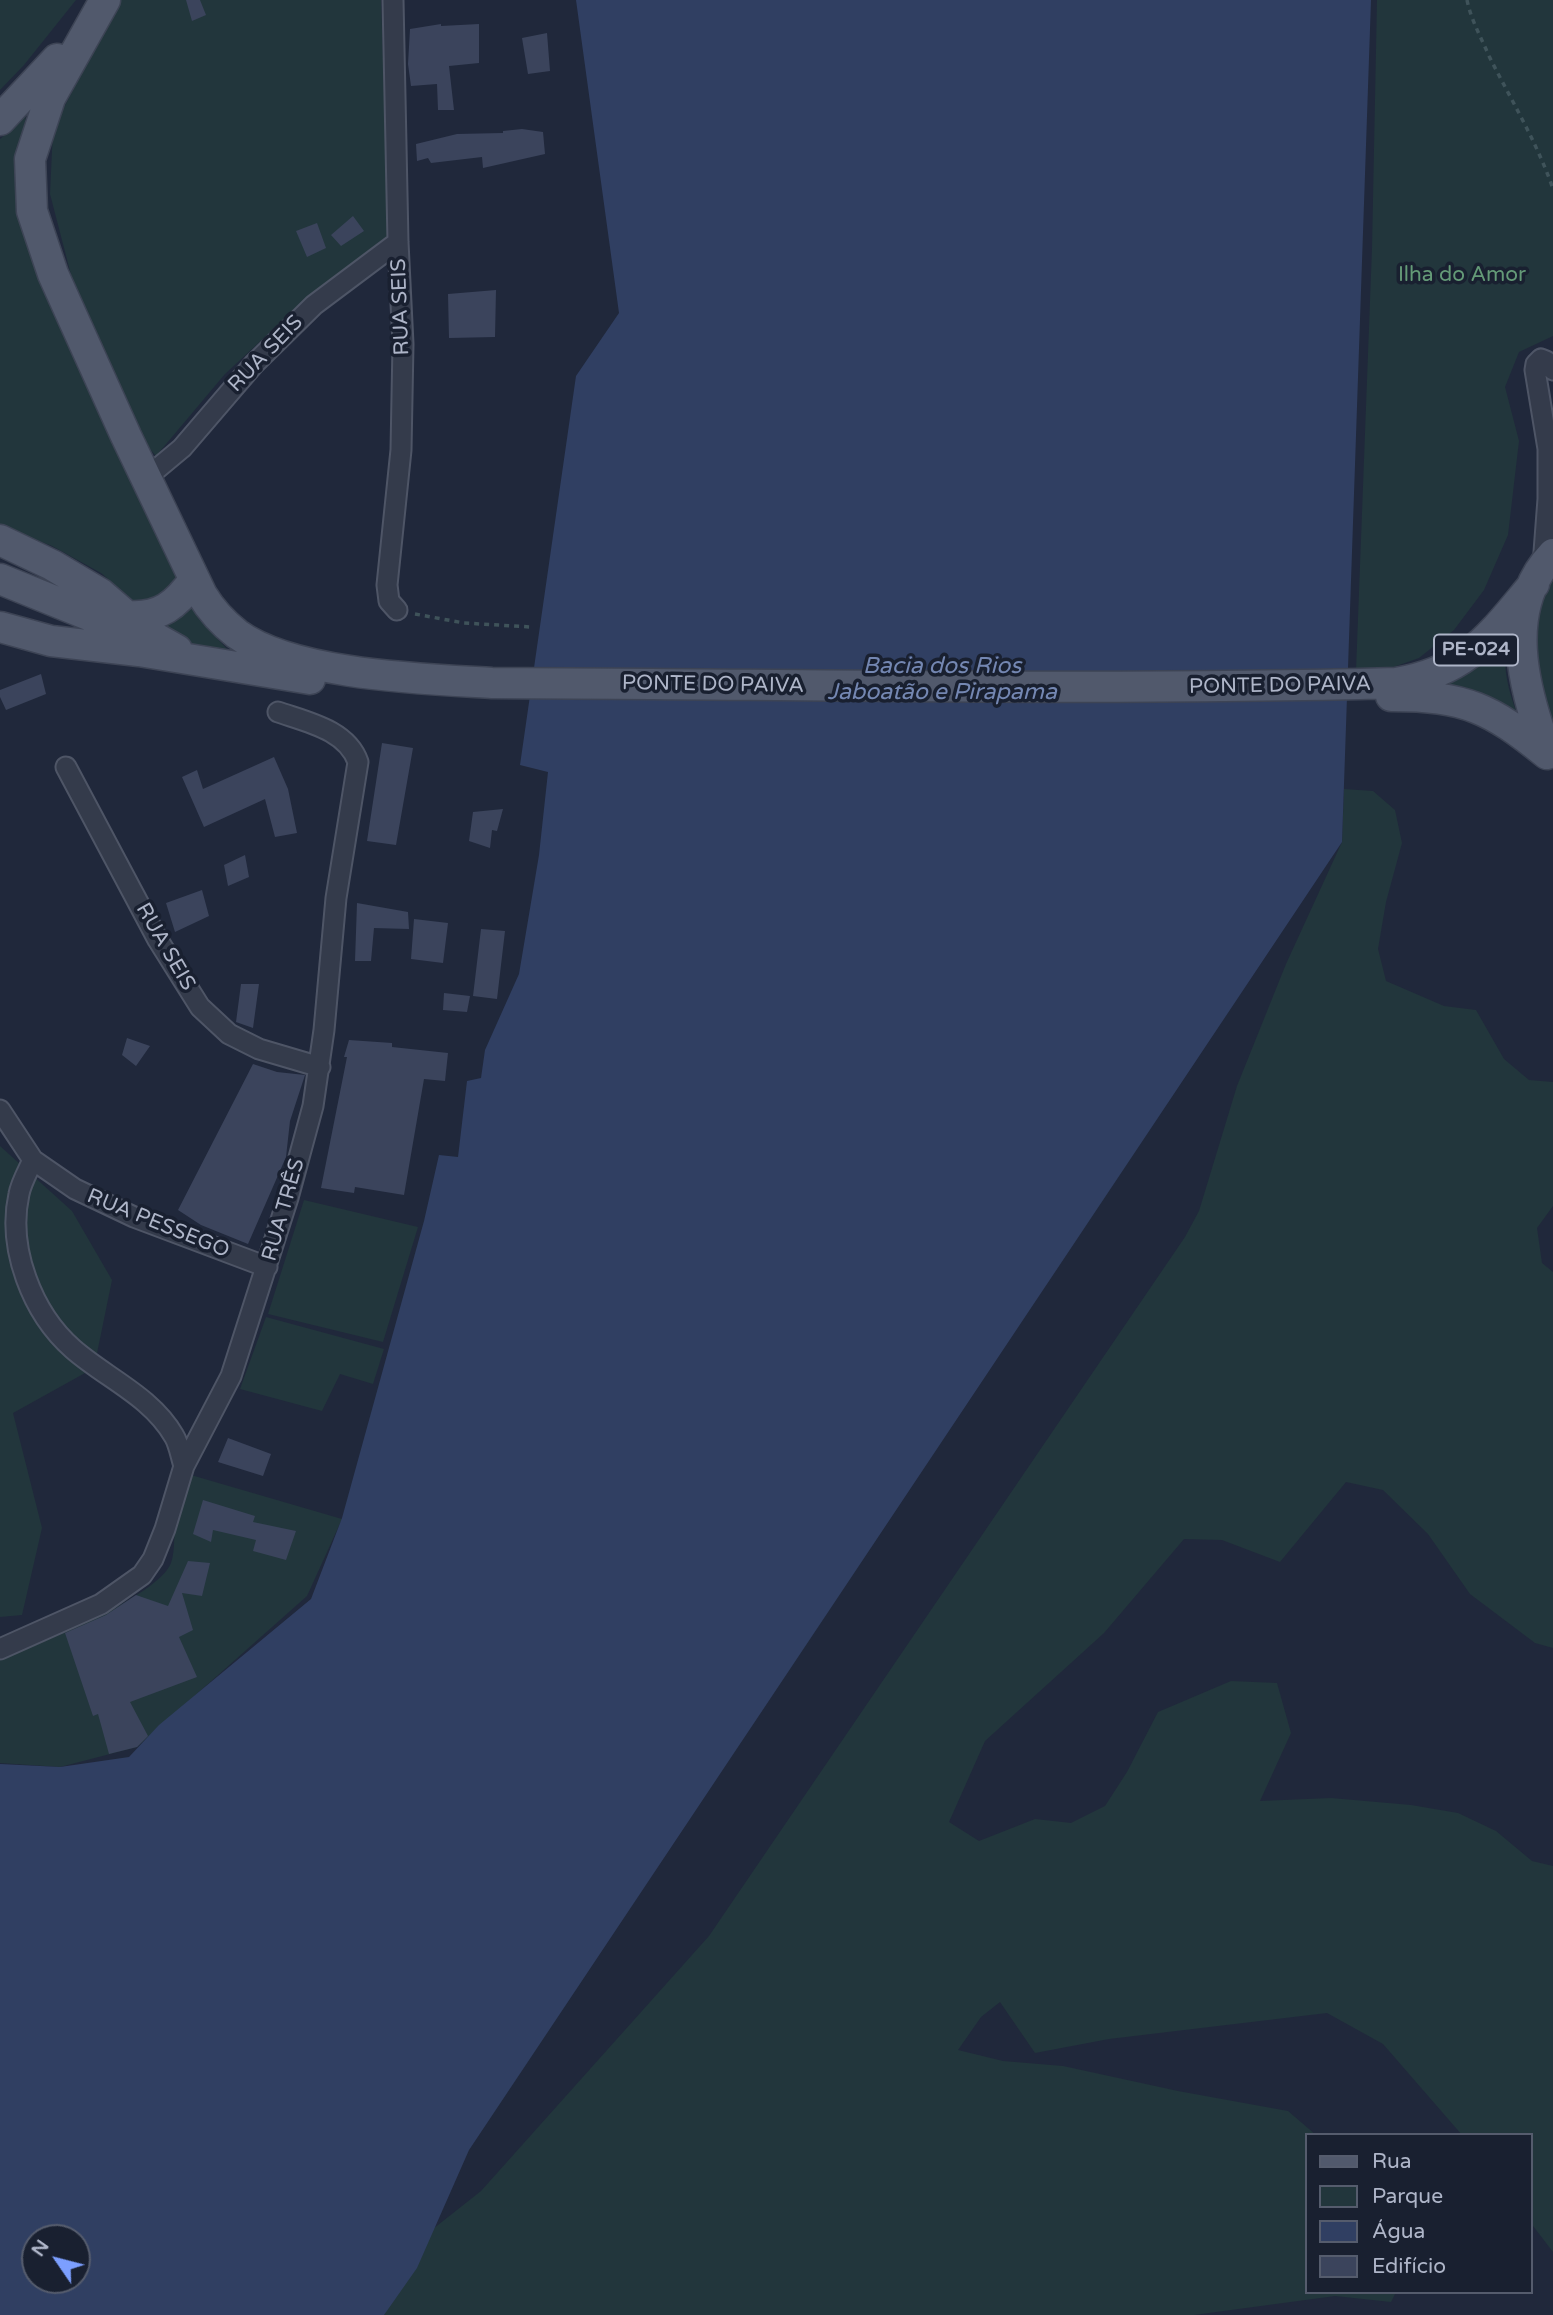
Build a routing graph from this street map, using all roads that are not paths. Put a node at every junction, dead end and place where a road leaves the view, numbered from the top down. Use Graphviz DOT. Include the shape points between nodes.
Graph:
graph roads {
  1 [pos="393,0"];
  2 [pos="102,4"];
  3 [pos="0,120"];
  4 [pos="398,242"];
  5 [pos="1553,370"];
  6 [pos="146,478"];
  7 [pos="0,540"];
  8 [pos="0,557"];
  9 [pos="1543,568"];
  10 [pos="0,579"];
  11 [pos="194,580"];
  12 [pos="0,594"];
  13 [pos="0,609"];
  14 [pos="397,610"];
  15 [pos="0,627"];
  16 [pos="138,633"];
  17 [pos="194,660"];
  18 [pos="492,689"];
  19 [pos="1395,690"];
  20 [pos="278,712"];
  21 [pos="1550,758"];
  22 [pos="66,767"];
  23 [pos="320,1067"];
  24 [pos="0,1111"];
  25 [pos="33,1160"];
  26 [pos="267,1267"];
  27 [pos="184,1466"];
  28 [pos="0,1649"];
  1 -- 4 [label="street, RUA SEIS"];
  2 -- 3 [label="main road"];
  2 -- 6 [label="main road" via="50,98 30,159 32,211 53,274"];
  4 -- 6 [label="street, RUA SEIS" via="314,305 254,364 182,447"];
  4 -- 14 [label="street, RUA SEIS" via="403,344 401,450 387,585 389,601"];
  5 -- 9 [label="street" via="1546,361 1536,363 1548,449"];
  6 -- 11 [label="main road"];
  7 -- 16 [label="main road" via="101,594"];
  8 -- 16 [label="main road"];
  9 -- 19 [label="main road, PE-024" via="1475,652"];
  9 -- 21 [label="main road, PE-024" via="1524,611 1522,663 1530,706"];
  10 -- 17 [label="main road"];
  11 -- 16 [label="main road" via="163,612 144,617"];
  11 -- 18 [label="main road" via="212,611 238,635 280,655 358,672"];
  12 -- 17 [label="main road"];
  13 -- 16 [label="main road"];
  15 -- 16 [label="main road" via="51,641"];
  16 -- 17 [label="main road"];
  17 -- 18 [label="main road" via="372,689"];
  18 -- 19 [label="main road, PONTE DO PAIVA / PE-024" via="959,698"];
  19 -- 21 [label="main road, PE-024" via="1460,701 1488,712"];
  20 -- 23 [label="street, RUA TRÊS" via="335,735 353,748 358,762 336,898"];
  22 -- 23 [label="street, RUA SEIS" via="158,940 200,1007 229,1034 259,1049"];
  23 -- 26 [label="street, RUA TRÊS"];
  24 -- 25 [label="street, RUA PESSEGO"];
  25 -- 26 [label="street, RUA PESSEGO" via="75,1189 134,1217"];
  25 -- 27 [label="street" via="19,1192 15,1223 21,1265 46,1317 73,1349 153,1409 175,1437"];
  26 -- 27 [label="street, RUA TRÊS" via="231,1376"];
  27 -- 28 [label="street, RUA TRÊS" via="165,1529 142,1574 101,1604"];
}
